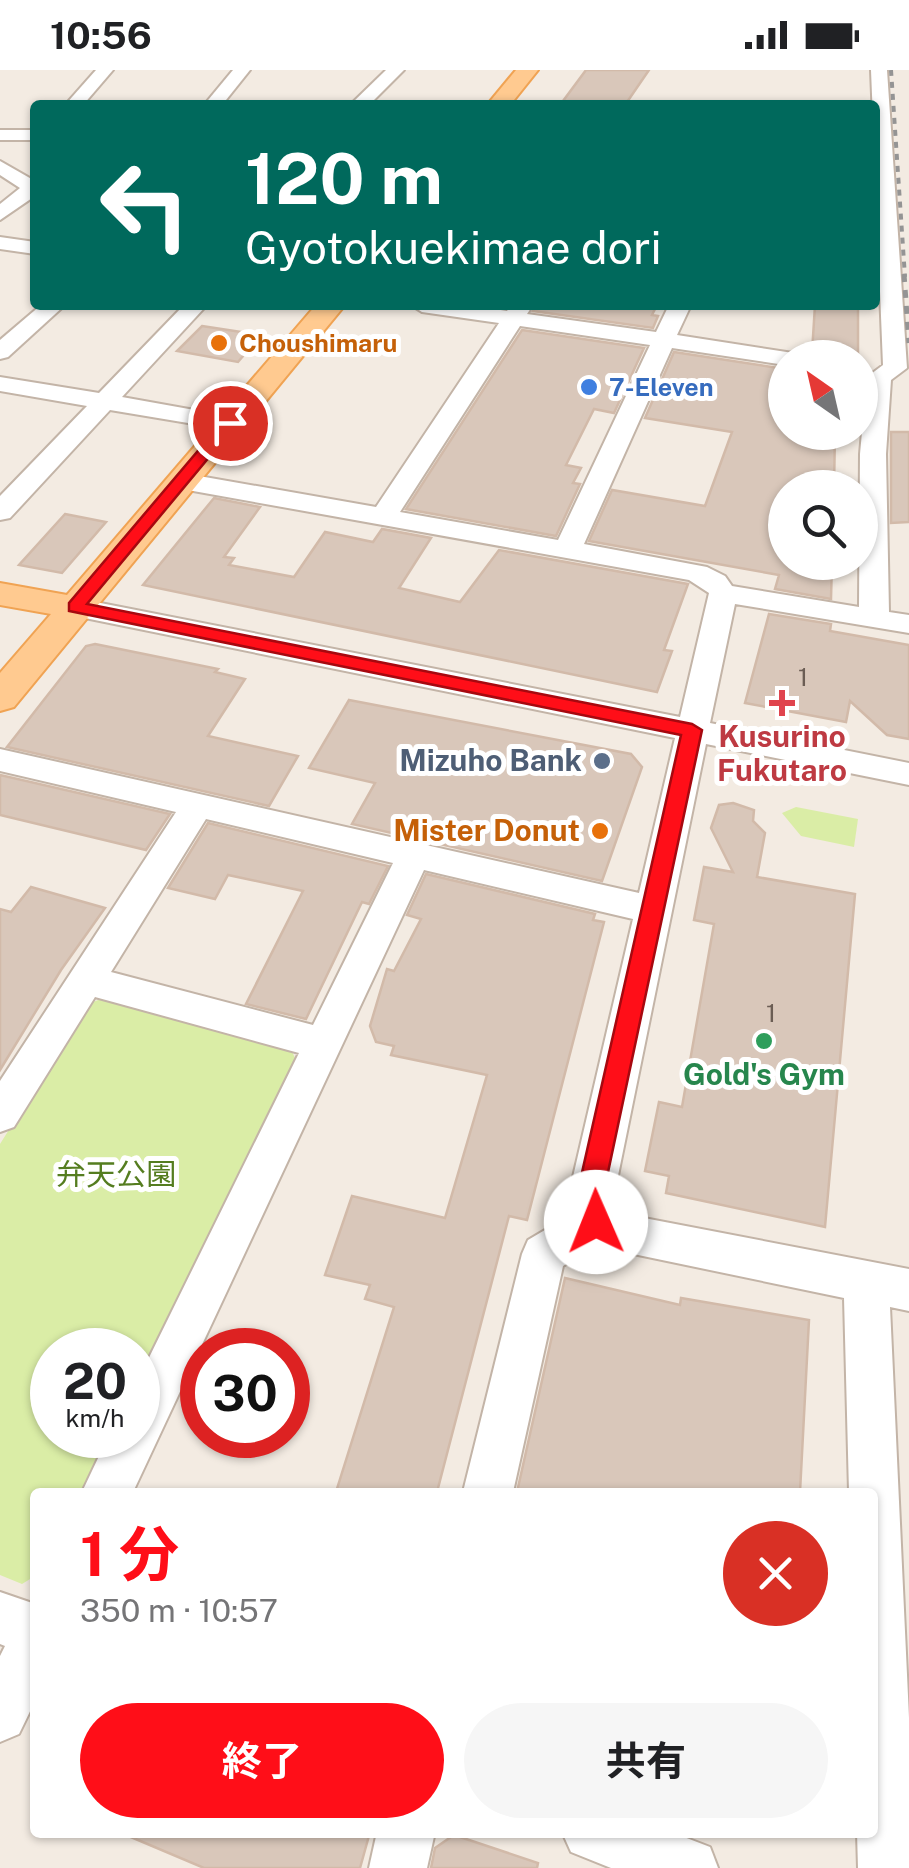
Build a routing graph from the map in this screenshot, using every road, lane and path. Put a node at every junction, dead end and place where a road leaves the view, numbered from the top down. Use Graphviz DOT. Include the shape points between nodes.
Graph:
graph roads {
  1 [pos="105,70"];
  2 [pos="242,70"];
  3 [pos="396,70"];
  4 [pos="528,70"];
  5 [pos="879,70"];
  6 [pos="78,100"];
  7 [pos="217,100"];
  8 [pos="364,100"];
  9 [pos="502,100"];
  10 [pos="0,135"];
  11 [pos="30,135"];
  12 [pos="0,167"];
  13 [pos="30,186"];
  14 [pos="30,191"];
  15 [pos="0,214"];
  16 [pos="890,215"];
  17 [pos="0,243"];
  18 [pos="30,247"];
  19 [pos="48,310"];
  20 [pos="191,310"];
  21 [pos="327,310"];
  22 [pos="678,310"];
  23 [pos="518,311"];
  24 [pos="663,340"];
  25 [pos="0,352"];
  26 [pos="768,355"];
  27 [pos="898,374"];
  28 [pos="0,384"];
  29 [pos="102,402"];
  30 [pos="230,423"];
  31 [pos="182,481"];
  32 [pos="0,512"];
  33 [pos="382,518"];
  34 [pos="567,551"];
  35 [pos="724,593"];
  36 [pos="0,594"];
  37 [pos="76,607"];
  38 [pos="891,621"];
  39 [pos="0,698"];
  40 [pos="692,730"];
  41 [pos="767,746"];
  42 [pos="0,760"];
  43 [pos="909,774"];
  44 [pos="909,798"];
  45 [pos="197,806"];
  46 [pos="414,856"];
  47 [pos="654,910"];
  48 [pos="86,980"];
  49 [pos="325,1044"];
  50 [pos="0,1115"];
  51 [pos="596,1222"];
  52 [pos="888,1286"];
  53 [pos="160,1384"];
  54 [pos="124,1458"];
  55 [pos="110,1488"];
  56 [pos="489,1488"];
  57 [pos="0,1618"];
  58 [pos="30,1628"];
  59 [pos="30,1652"];
  60 [pos="0,1715"];
  61 [pos="405,1838"];
  62 [pos="607,1838"];
  63 [pos="398,1868"];
  64 [pos="690,1868"];
  65 [pos="887,1868"];
  1 -- 6 [label="street"];
  2 -- 7 [label="street"];
  3 -- 8 [label="street"];
  4 -- 9 [label="main road"];
  5 -- 16 [label="street" via="888,116"];
  10 -- 11 [label="street"];
  12 -- 13 [label="street"];
  14 -- 15 [label="street"];
  16 -- 27 [label="street"];
  17 -- 18 [label="street"];
  19 -- 25 [label="street"];
  20 -- 29 [label="street"];
  21 -- 30 [label="main road"];
  22 -- 24 [label="street"];
  23 -- 24 [label="street"];
  23 -- 33 [label="street"];
  24 -- 26 [label="street"];
  24 -- 34 [label="street"];
  27 -- 38 [label="street" via="880,377 873,454"];
  28 -- 29 [label="street"];
  29 -- 30 [label="street"];
  29 -- 32 [label="street"];
  30 -- 31 [label="main road"];
  31 -- 33 [label="street"];
  31 -- 37 [label="main road"];
  33 -- 34 [label="street"];
  34 -- 35 [label="street" via="698,573"];
  35 -- 38 [label="street"];
  35 -- 40 [label="street"];
  36 -- 37 [label="main road"];
  37 -- 39 [label="main road"];
  37 -- 40 [label="street"];
  40 -- 41 [label="street"];
  40 -- 47 [label="street"];
  41 -- 43 [label="street"];
  41 -- 44 [label="street" via="810,778"];
  42 -- 45 [label="street"];
  45 -- 46 [label="street"];
  45 -- 48 [label="street"];
  46 -- 47 [label="street"];
  46 -- 49 [label="street"];
  47 -- 51 [label="street" via="594,1177"];
  48 -- 49 [label="street"];
  48 -- 50 [label="street"];
  49 -- 53 [label="street"];
  51 -- 52 [label="street" via="607,1231"];
  51 -- 56 [label="street" via="544,1254"];
  52 -- 65 [label="street"];
  54 -- 55 [label="street"];
  57 -- 58 [label="street"];
  59 -- 60 [label="street"];
  61 -- 63 [label="street"];
  62 -- 64 [label="street"];
}
